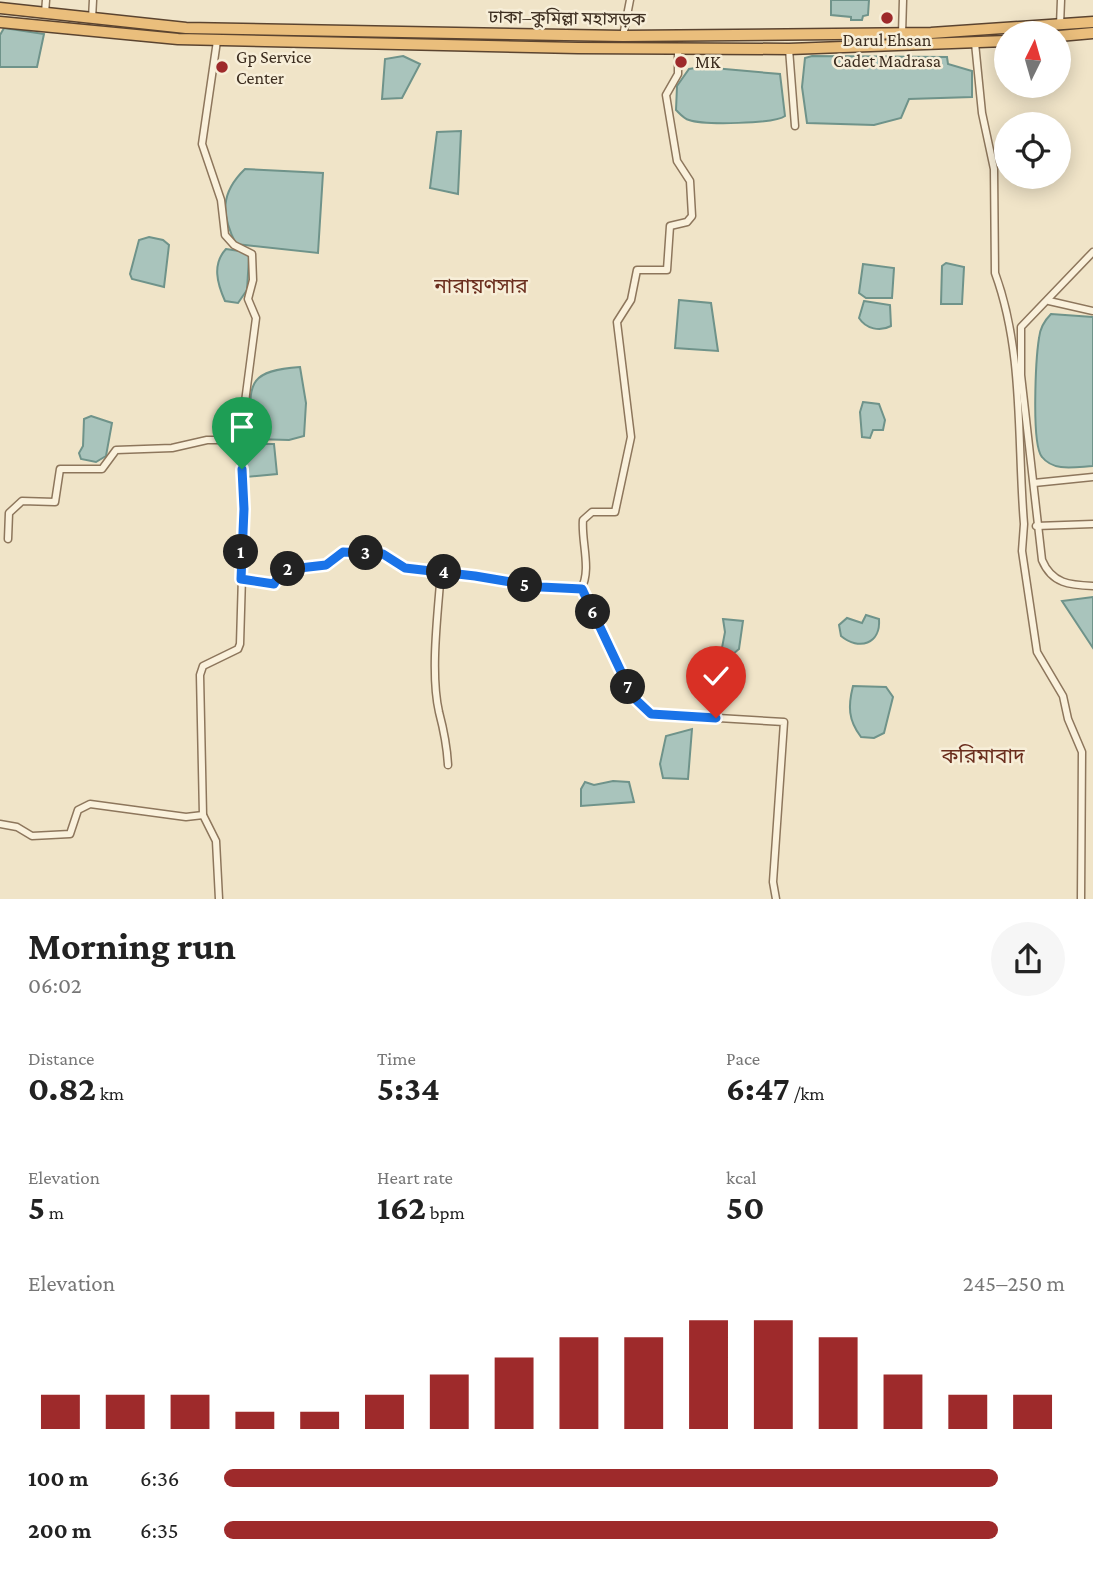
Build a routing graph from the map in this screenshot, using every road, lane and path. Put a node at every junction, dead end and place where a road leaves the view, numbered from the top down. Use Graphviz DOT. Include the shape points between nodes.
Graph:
graph roads {
  1 [pos="46,0"];
  2 [pos="93,0"];
  3 [pos="630,0"];
  4 [pos="903,0"];
  5 [pos="1061,0"];
  6 [pos="0,8"];
  7 [pos="44,13"];
  8 [pos="92,19"];
  9 [pos="1060,21"];
  10 [pos="0,22"];
  11 [pos="1093,22"];
  12 [pos="1071,28"];
  13 [pos="994,32"];
  14 [pos="1071,32"];
  15 [pos="1093,33"];
  16 [pos="902,34"];
  17 [pos="302,36"];
  18 [pos="623,36"];
  19 [pos="747,37"];
  20 [pos="217,41"];
  21 [pos="994,42"];
  22 [pos="975,43"];
  23 [pos="678,49"];
  24 [pos="747,49"];
  25 [pos="789,49"];
  26 [pos="795,127"];
  27 [pos="1093,252"];
  28 [pos="1049,301"];
  29 [pos="1093,311"];
  30 [pos="240,440"];
  31 [pos="1093,477"];
  32 [pos="1034,483"];
  33 [pos="1093,524"];
  34 [pos="1036,526"];
  35 [pos="8,539"];
  36 [pos="441,571"];
  37 [pos="241,579"];
  38 [pos="1093,586"];
  39 [pos="582,589"];
  40 [pos="448,765"];
  41 [pos="203,815"];
  42 [pos="0,824"];
  43 [pos="219,899"];
  44 [pos="776,899"];
  45 [pos="1081,899"];
  1 -- 7 [label="street"];
  2 -- 8 [label="street"];
  3 -- 18 [label="street"];
  4 -- 16 [label="street"];
  5 -- 9 [label="street"];
  6 -- 7 [label="highway, ঢাকা–কুমিল্লা মহাসড়ক"];
  7 -- 8 [label="highway, ঢাকা–কুমিল্লা মহাসড়ক"];
  8 -- 17 [label="highway, ঢাকা–কুমিল্লা মহাসড়ক"];
  10 -- 20 [label="highway, ঢাকা–কুমিল্লা মহাসড়ক"];
  11 -- 12 [label="highway, ঢাকা–কুমিল্লা মহাসড়ক"];
  13 -- 16 [label="highway, ঢাকা–কুমিল্লা মহাসড়ক"];
  14 -- 15 [label="highway, ঢাকা–কুমিল্লা মহাসড়ক"];
  16 -- 19 [label="highway, ঢাকা–কুমিল্লা মহাসড়ক"];
  17 -- 18 [label="highway, ঢাকা–কুমিল্লা মহাসড়ক"];
  17 -- 20 [label="highway, ঢাকা–কুমিল্লা মহাসড়ক"];
  17 -- 23 [label="highway, ঢাকা–কুমিল্লা মহাসড়ক"];
  18 -- 19 [label="highway, ঢাকা–কুমিল্লা মহাসড়ক"];
  19 -- 24 [label="highway"];
  20 -- 30 [label="street" via="202,144 221,200 225,234 252,254 248,299 256,318"];
  21 -- 22 [label="highway, ঢাকা–কুমিল্লা মহাসড়ক"];
  22 -- 25 [label="highway, ঢাকা–কুমিল্লা মহাসড়ক"];
  22 -- 45 [label="street" via="982,113 994,169 995,273 1014,346 1022,551 1032,630 1037,652 1063,696 1082,752"];
  23 -- 24 [label="highway, ঢাকা–কুমিল্লা মহাসড়ক"];
  23 -- 39 [label="street" via="678,74 666,95 677,161 691,181 692,216 670,226 667,270 637,270 631,299 617,322 631,437 615,512 592,512 583,520"];
  24 -- 25 [label="highway, ঢাকা–কুমিল্লা মহাসড়ক"];
  25 -- 26 [label="street"];
  27 -- 28 [label="street"];
  28 -- 29 [label="street"];
  28 -- 32 [label="street" via="1021,327 1021,375"];
  30 -- 35 [label="street" via="127,448 116,450 102,469 60,469 55,502 22,501 9,513"];
  30 -- 37 [label="street" via="244,509"];
  31 -- 32 [label="street"];
  32 -- 34 [label="street"];
  33 -- 34 [label="street"];
  34 -- 38 [label="street" via="1046,570 1063,584"];
  36 -- 37 [label="street" via="401,567 383,554 343,552 326,565 282,570 274,584"];
  36 -- 39 [label="street"];
  36 -- 40 [label="street" via="437,667"];
  37 -- 41 [label="street" via="238,649 203,666 200,675"];
  39 -- 44 [label="street" via="633,697 651,714 784,722 773,881"];
  41 -- 42 [label="street" via="186,817 90,804 78,810 70,834 33,836"];
  41 -- 43 [label="street" via="216,841"];
}
